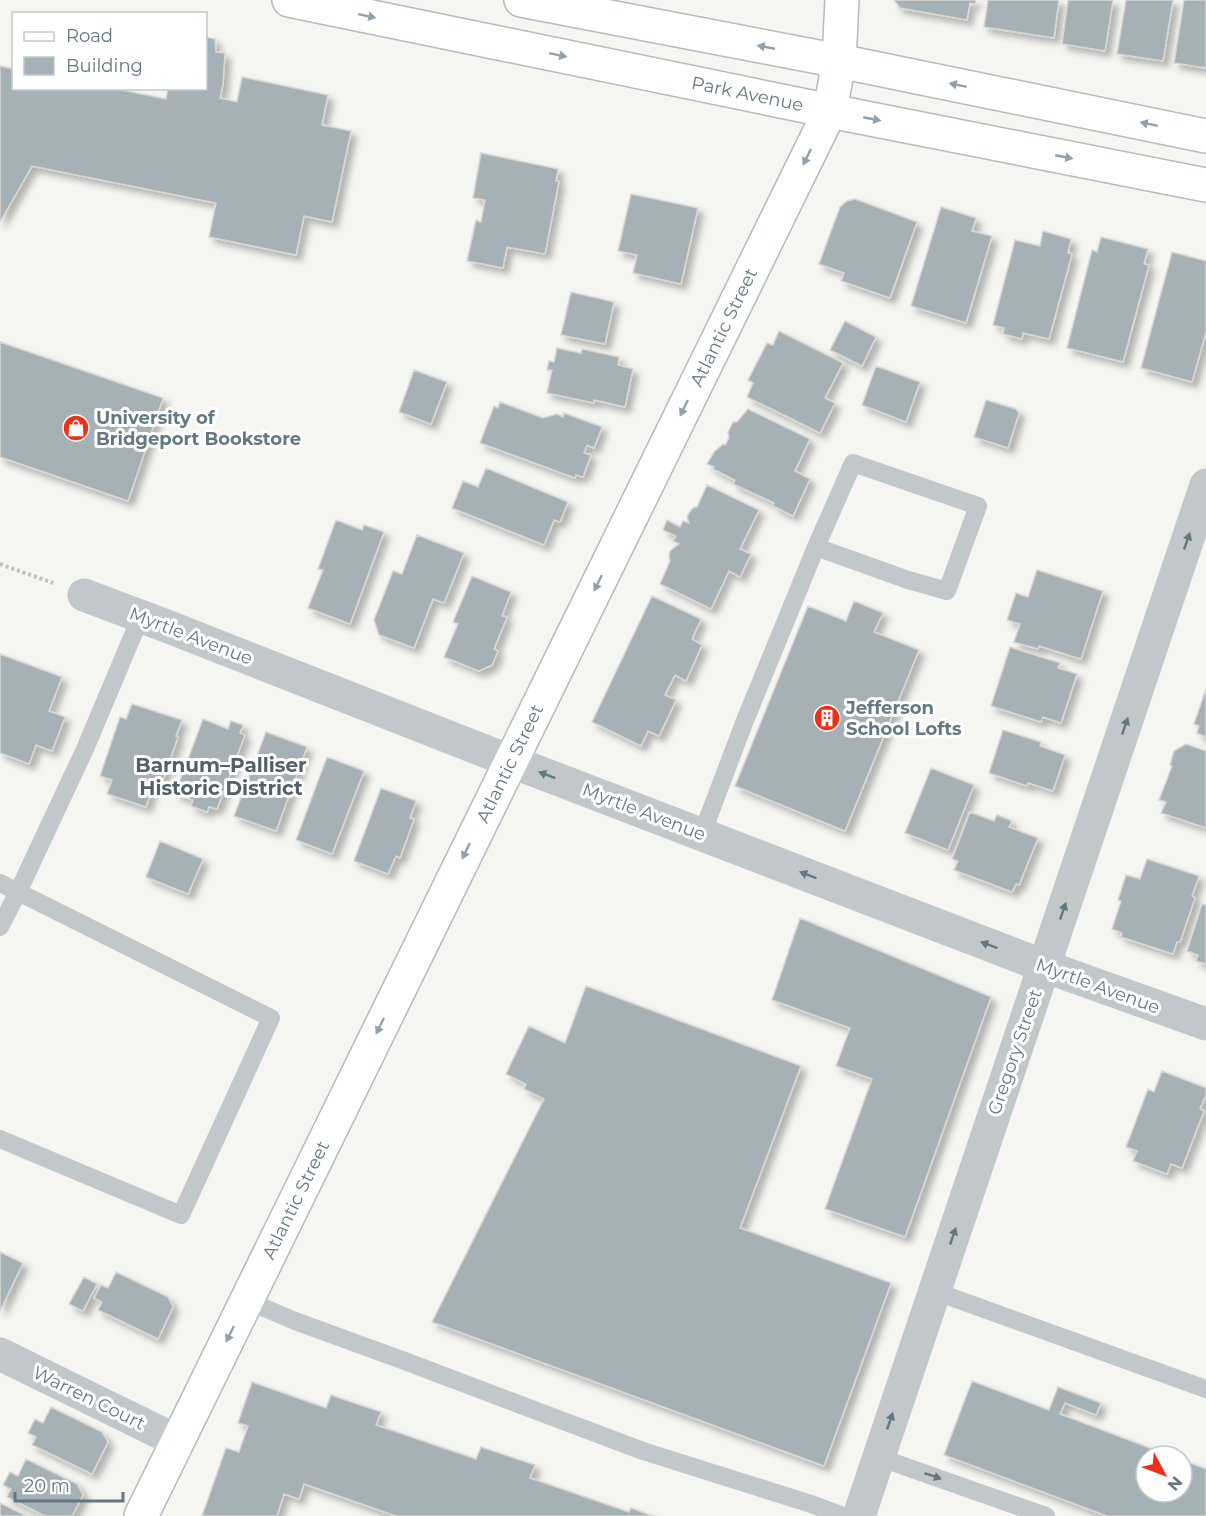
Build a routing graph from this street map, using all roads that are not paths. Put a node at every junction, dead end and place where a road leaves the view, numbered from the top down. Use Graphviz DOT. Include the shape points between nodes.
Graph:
graph roads {
  1 [pos="289,0"];
  2 [pos="521,0"];
  3 [pos="842,0"];
  4 [pos="840,61"];
  5 [pos="830,111"];
  6 [pos="1206,136"];
  7 [pos="1206,185"];
  8 [pos="1206,485"];
  9 [pos="816,547"];
  10 [pos="84,595"];
  11 [pos="141,616"];
  12 [pos="510,761"];
  13 [pos="702,834"];
  14 [pos="0,883"];
  15 [pos="18,892"];
  16 [pos="0,927"];
  17 [pos="1044,966"];
  18 [pos="1206,1024"];
  19 [pos="0,1139"];
  20 [pos="934,1292"];
  21 [pos="246,1300"];
  22 [pos="0,1354"];
  23 [pos="1206,1389"];
  24 [pos="177,1441"];
  25 [pos="878,1457"];
  26 [pos="141,1516"];
  27 [pos="843,1516"];
  28 [pos="859,1516"];
  29 [pos="1046,1516"];
  1 -- 5 [label="street, Park Avenue, one-way"];
  4 -- 2 [label="street, one-way"];
  3 -- 4 [label="street, Atlantic Street"];
  4 -- 5 [label="street, Atlantic Street"];
  6 -- 4 [label="street, one-way"];
  5 -- 7 [label="street, Park Avenue, one-way"];
  5 -- 12 [label="street, Atlantic Street, one-way"];
  17 -- 8 [label="street, Gregory Street, one-way"];
  9 -- 9 [label="lane" via="947,591 978,506 853,463"];
  9 -- 13 [label="lane"];
  10 -- 11 [label="street, Myrtle Avenue"];
  11 -- 12 [label="street, Myrtle Avenue"];
  11 -- 15 [label="lane"];
  13 -- 12 [label="street, Myrtle Avenue, one-way"];
  12 -- 21 [label="street, Atlantic Street, one-way"];
  17 -- 13 [label="street, Myrtle Avenue, one-way"];
  14 -- 15 [label="lane"];
  15 -- 16 [label="lane"];
  15 -- 19 [label="lane" via="271,1018 181,1215"];
  17 -- 18 [label="street, Myrtle Avenue"];
  20 -- 17 [label="street, Gregory Street, one-way"];
  20 -- 23 [label="lane"];
  25 -- 20 [label="street, Gregory Street, one-way"];
  21 -- 24 [label="street, Atlantic Street, one-way"];
  21 -- 27 [label="lane" via="643,1451"];
  22 -- 24 [label="street, Warren Court"];
  24 -- 26 [label="street, Atlantic Street"];
  25 -- 28 [label="street, Gregory Street"];
  25 -- 29 [label="lane, one-way"];
}
